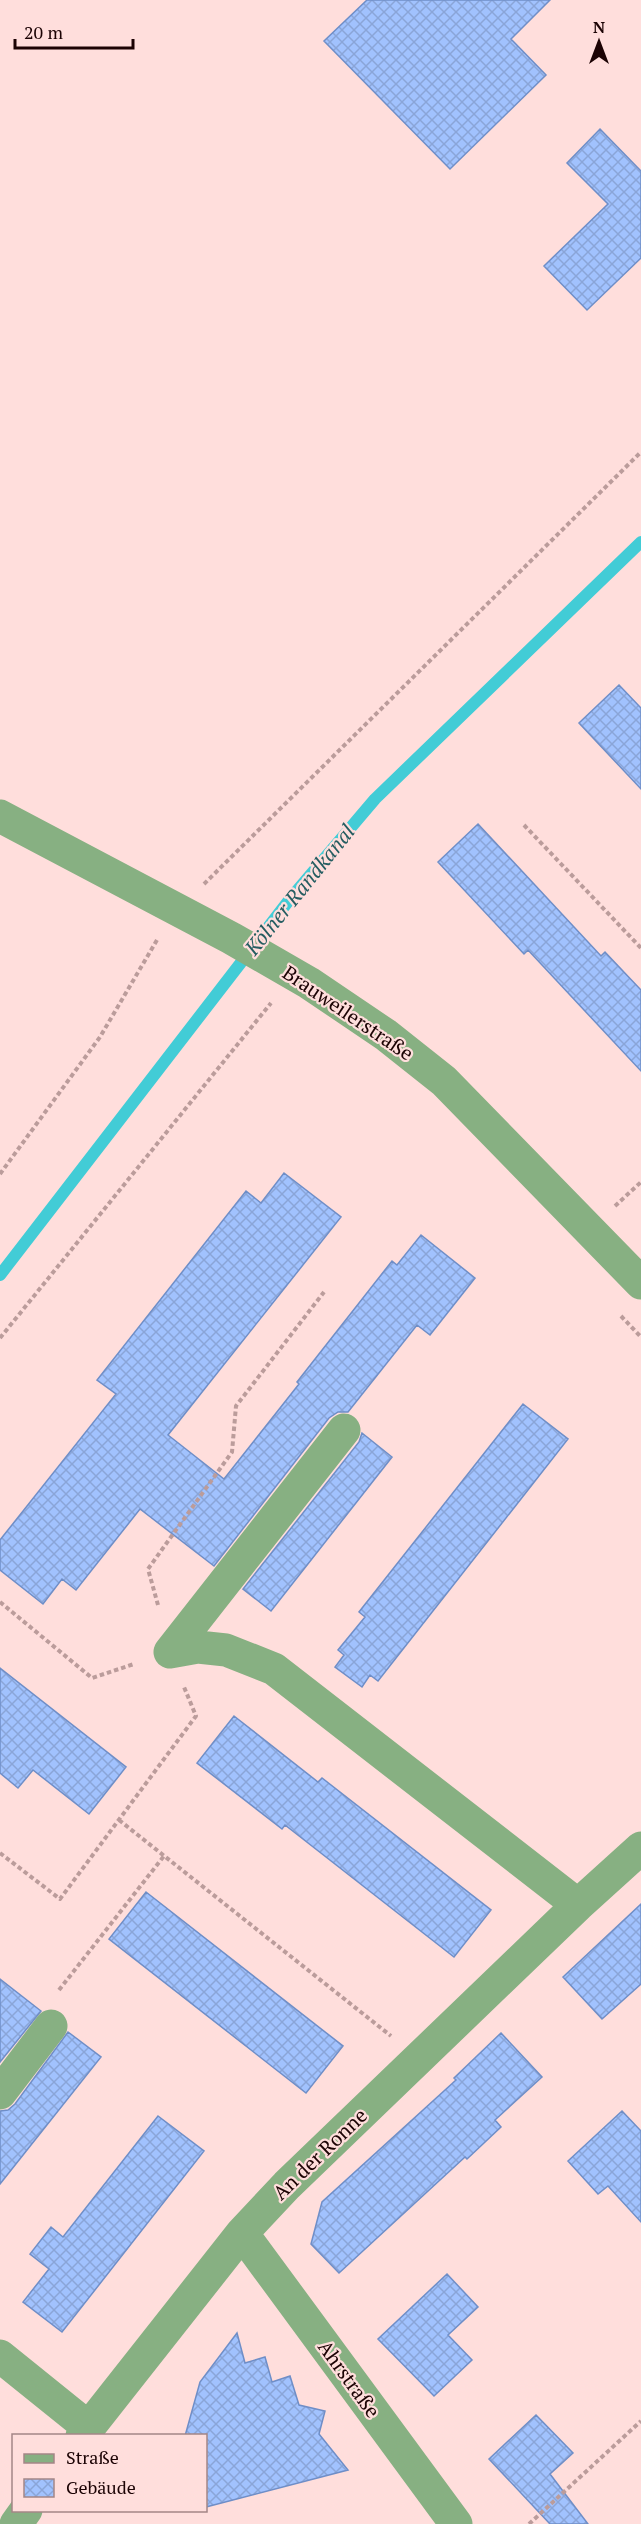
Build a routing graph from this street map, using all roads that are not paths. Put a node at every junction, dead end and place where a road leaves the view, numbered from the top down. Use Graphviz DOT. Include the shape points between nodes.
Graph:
graph roads {
  1 [pos="0,816"];
  2 [pos="641,1283"];
  3 [pos="344,1430"];
  4 [pos="641,1848"];
  5 [pos="578,1905"];
  6 [pos="51,2026"];
  7 [pos="0,2093"];
  8 [pos="242,2233"];
  9 [pos="0,2356"];
  10 [pos="85,2431"];
  11 [pos="25,2512"];
  12 [pos="16,2524"];
  13 [pos="456,2524"];
  1 -- 2 [label="street, Brauweilerstraße" via="231,938 309,983 386,1035 444,1082"];
  3 -- 5 [label="street" via="170,1652 198,1647 226,1650 274,1669"];
  4 -- 5 [label="street, An der Ronne"];
  5 -- 8 [label="street, An der Ronne" via="286,2185"];
  6 -- 7 [label="street"];
  8 -- 10 [label="street, An der Ronne"];
  8 -- 13 [label="street, Ahrstraße"];
  9 -- 10 [label="street, An der Ronne"];
  11 -- 12 [label="street"];
}
